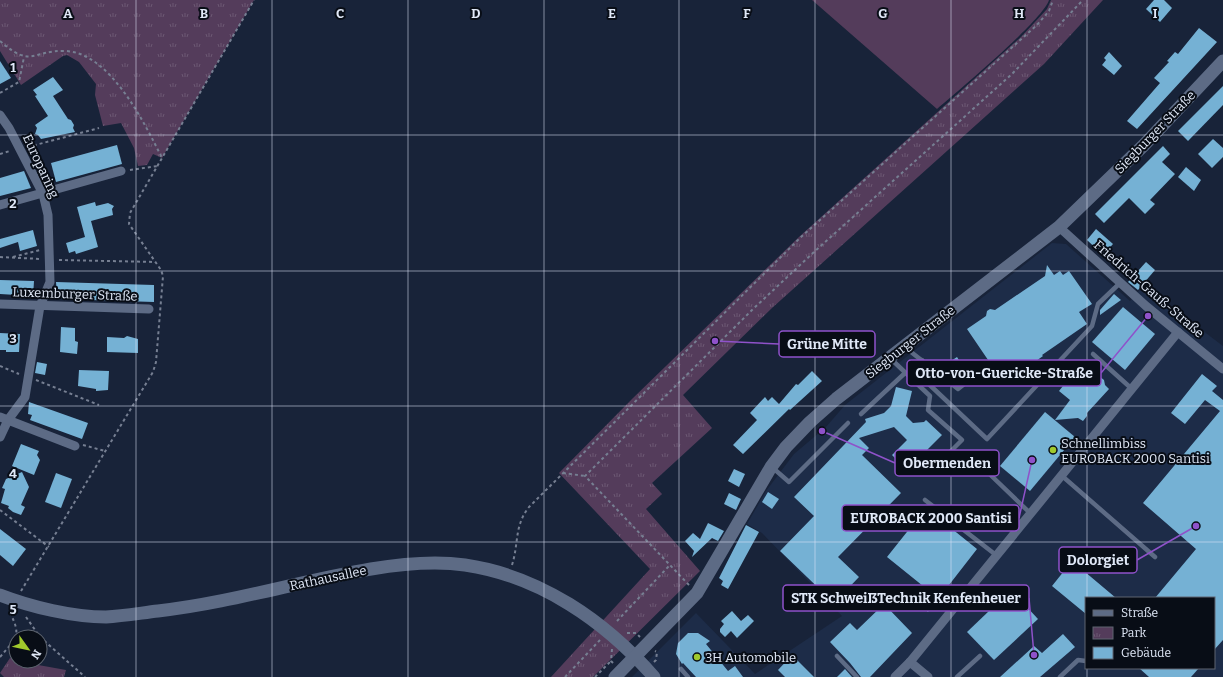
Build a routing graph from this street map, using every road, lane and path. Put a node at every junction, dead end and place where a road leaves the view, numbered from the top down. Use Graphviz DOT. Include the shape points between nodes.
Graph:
graph roads {
  1 [pos="254,0"];
  2 [pos="1053,0"];
  3 [pos="1083,0"];
  4 [pos="0,41"];
  5 [pos="24,57"];
  6 [pos="1223,61"];
  7 [pos="0,93"];
  8 [pos="0,115"];
  9 [pos="99,128"];
  10 [pos="19,149"];
  11 [pos="0,154"];
  12 [pos="162,158"];
  13 [pos="158,166"];
  14 [pos="121,171"];
  15 [pos="43,194"];
  16 [pos="0,205"];
  17 [pos="1059,227"];
  18 [pos="49,248"];
  19 [pos="0,257"];
  20 [pos="12,258"];
  21 [pos="49,260"];
  22 [pos="155,262"];
  23 [pos="1120,283"];
  24 [pos="0,304"];
  25 [pos="40,306"];
  26 [pos="149,309"];
  27 [pos="1178,332"];
  28 [pos="904,346"];
  29 [pos="1093,354"];
  30 [pos="890,357"];
  31 [pos="922,360"];
  32 [pos="0,366"];
  33 [pos="1223,369"];
  34 [pos="905,373"];
  35 [pos="977,374"];
  36 [pos="28,377"];
  37 [pos="1132,389"];
  38 [pos="99,405"];
  39 [pos="861,414"];
  40 [pos="4,419"];
  41 [pos="848,423"];
  42 [pos="0,437"];
  43 [pos="75,446"];
  44 [pos="105,451"];
  45 [pos="977,462"];
  46 [pos="771,467"];
  47 [pos="930,472"];
  48 [pos="562,473"];
  49 [pos="1061,475"];
  50 [pos="585,476"];
  51 [pos="926,500"];
  52 [pos="0,510"];
  53 [pos="1030,513"];
  54 [pos="49,547"];
  55 [pos="996,555"];
  56 [pos="1155,557"];
  57 [pos="669,566"];
  58 [pos="510,576"];
  59 [pos="21,590"];
  60 [pos="697,593"];
  61 [pos="0,594"];
  62 [pos="10,612"];
  63 [pos="26,617"];
  64 [pos="617,621"];
  65 [pos="600,640"];
  66 [pos="635,656"];
  67 [pos="837,656"];
  68 [pos="980,656"];
  69 [pos="0,657"];
  70 [pos="611,661"];
  71 [pos="1085,661"];
  72 [pos="910,662"];
  73 [pos="681,669"];
  74 [pos="85,677"];
  75 [pos="565,677"];
  76 [pos="595,677"];
  77 [pos="615,677"];
  78 [pos="654,677"];
  79 [pos="688,677"];
  80 [pos="857,677"];
  81 [pos="895,677"];
  82 [pos="928,677"];
  83 [pos="957,677"];
  84 [pos="1060,677"];
  1 -- 12 [label="path"];
  2 -- 48 [label="path" via="1049,11 1037,25 800,238"];
  3 -- 50 [label="path" via="1012,74 752,310"];
  4 -- 5 [label="path" via="11,51"];
  5 -- 7 [label="path" via="19,82"];
  5 -- 12 [label="path" via="64,51 98,64 133,105"];
  6 -- 17 [label="street, Siegburger Straße" via="1149,141"];
  8 -- 10 [label="street, Europaring"];
  9 -- 10 [label="path"];
  10 -- 11 [label="path"];
  10 -- 15 [label="street, Europaring"];
  12 -- 13 [label="path"];
  13 -- 14 [label="path"];
  13 -- 22 [label="path" via="130,213 129,224"];
  14 -- 15 [label="street"];
  15 -- 16 [label="street"];
  15 -- 18 [label="street, Europaring" via="48,215"];
  17 -- 23 [label="street, Friedrich-Gauß-Straße"];
  17 -- 28 [label="street, Siegburger Straße"];
  18 -- 20 [label="path"];
  18 -- 21 [label="street, Europaring"];
  19 -- 20 [label="path"];
  20 -- 21 [label="path"];
  21 -- 22 [label="path"];
  21 -- 25 [label="street, Europaring" via="50,282"];
  22 -- 44 [label="path" via="162,270 163,276 156,362 153,372"];
  23 -- 27 [label="street, Friedrich-Gauß-Straße"];
  23 -- 31 [label="lane" via="1098,304 1092,326 987,439 916,372"];
  24 -- 25 [label="street, Luxemburger Straße"];
  25 -- 26 [label="street, Luxemburger Straße"];
  25 -- 36 [label="street, Europaring"];
  27 -- 33 [label="street, Friedrich-Gauß-Straße"];
  27 -- 37 [label="street"];
  28 -- 30 [label="street, Siegburger Straße"];
  28 -- 31 [label="lane"];
  29 -- 37 [label="lane"];
  30 -- 34 [label="lane"];
  30 -- 46 [label="street, Siegburger Straße" via="810,422"];
  31 -- 35 [label="lane" via="958,389"];
  32 -- 36 [label="path"];
  34 -- 39 [label="lane"];
  34 -- 47 [label="lane" via="930,396 928,410 962,440"];
  36 -- 38 [label="path"];
  36 -- 40 [label="street, Europaring" via="24,397"];
  37 -- 49 [label="street"];
  40 -- 42 [label="street, Europaring"];
  40 -- 43 [label="street"];
  41 -- 46 [label="lane" via="789,482"];
  43 -- 44 [label="path" via="83,445"];
  44 -- 54 [label="path"];
  45 -- 53 [label="lane"];
  46 -- 60 [label="street, Siegburger Straße"];
  48 -- 50 [label="path"];
  48 -- 58 [label="path" via="521,517"];
  49 -- 53 [label="street"];
  49 -- 56 [label="lane"];
  50 -- 57 [label="path"];
  51 -- 55 [label="lane"];
  52 -- 54 [label="path"];
  53 -- 55 [label="street"];
  54 -- 59 [label="path"];
  55 -- 72 [label="street"];
  57 -- 60 [label="path"];
  57 -- 64 [label="path"];
  58 -- 61 [label="street, Rathausallee" via="465,565 422,564 372,569 186,608 105,617 52,611"];
  58 -- 66 [label="street, Rathausallee" via="543,589 580,611 606,629"];
  60 -- 66 [label="street, Siegburger Straße"];
  62 -- 69 [label="path" via="17,631 15,639"];
  63 -- 74 [label="path" via="40,637"];
  65 -- 75 [label="path"];
  66 -- 77 [label="street, Siegburger Straße"];
  66 -- 78 [label="street, Rathausallee"];
  67 -- 80 [label="lane"];
  68 -- 83 [label="lane"];
  70 -- 76 [label="path"];
  71 -- 84 [label="lane" via="1078,660"];
  72 -- 81 [label="street"];
  72 -- 82 [label="street"];
  73 -- 79 [label="lane"];
}
